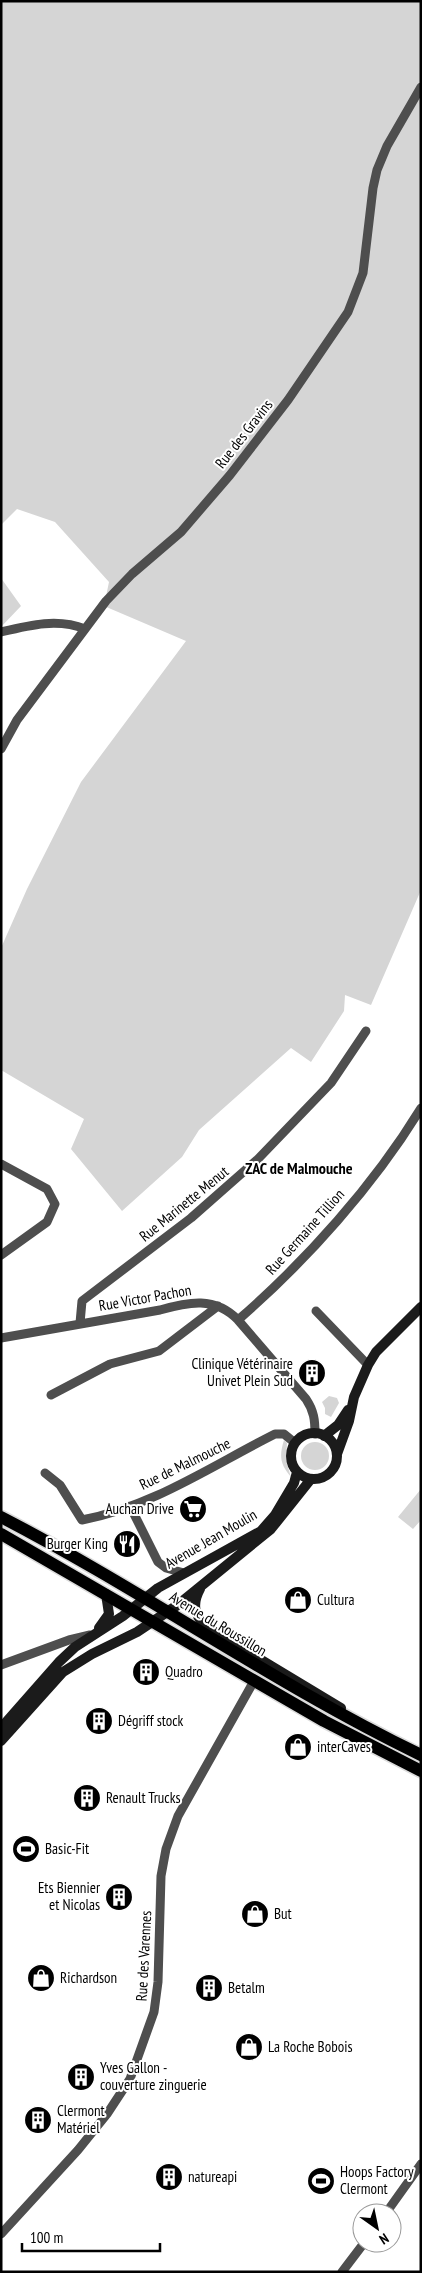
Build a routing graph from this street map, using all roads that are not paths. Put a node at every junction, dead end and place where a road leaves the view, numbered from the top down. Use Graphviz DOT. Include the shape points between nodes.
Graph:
graph roads {
  1 [pos="421,87"];
  2 [pos="85,629"];
  3 [pos="1,632"];
  4 [pos="1,749"];
  5 [pos="366,1031"];
  6 [pos="421,1108"];
  7 [pos="1,1164"];
  8 [pos="1,1255"];
  9 [pos="218,1306"];
  10 [pos="421,1307"];
  11 [pos="316,1312"];
  12 [pos="238,1320"];
  13 [pos="80,1323"];
  14 [pos="1,1338"];
  15 [pos="368,1365"];
  16 [pos="51,1395"];
  17 [pos="350,1407"];
  18 [pos="319,1434"];
  19 [pos="295,1443"];
  20 [pos="337,1454"];
  21 [pos="297,1472"];
  22 [pos="45,1473"];
  23 [pos="311,1479"];
  24 [pos="130,1506"];
  25 [pos="1,1517"];
  26 [pos="1,1534"];
  27 [pos="184,1573"];
  28 [pos="205,1581"];
  29 [pos="106,1594"];
  30 [pos="145,1597"];
  31 [pos="132,1610"];
  32 [pos="168,1613"];
  33 [pos="153,1623"];
  34 [pos="93,1635"];
  35 [pos="212,1635"];
  36 [pos="72,1644"];
  37 [pos="82,1660"];
  38 [pos="1,1665"];
  39 [pos="254,1681"];
  40 [pos="361,1725"];
  41 [pos="1,1728"];
  42 [pos="1,1742"];
  43 [pos="421,1755"];
  44 [pos="421,1771"];
  45 [pos="421,2164"];
  46 [pos="393,2203"];
  47 [pos="1,2234"];
  48 [pos="356,2253"];
  49 [pos="342,2272"];
  1 -- 2 [label="street, Rue des Gravins" via="387,146 378,170 363,273 348,312 288,400 230,475 181,532 115,590"];
  2 -- 3 [label="street" via="69,622 24,626"];
  2 -- 4 [label="street, Rue des Gravins" via="16,720"];
  5 -- 13 [label="street, Rue Marinette Menut" via="331,1084 257,1160 184,1223 82,1301"];
  6 -- 12 [label="street, Rue Germaine Tillion" via="387,1157 336,1220 275,1286"];
  7 -- 8 [label="street" via="47,1189 55,1204 47,1222"];
  9 -- 12 [label="street, Rue Victor Pachon"];
  9 -- 13 [label="street, Rue Victor Pachon" via="185,1302 160,1310"];
  9 -- 16 [label="street" via="159,1352 110,1364"];
  10 -- 15 [label="main road" via="376,1352"];
  11 -- 15 [label="street"];
  12 -- 18 [label="street, Rue Victor Pachon" via="312,1408"];
  13 -- 14 [label="street, Rue Victor Pachon"];
  15 -- 17 [label="main road"];
  17 -- 18 [label="main road" via="338,1425"];
  17 -- 20 [label="main road" via="349,1421"];
  18 -- 19 [label="main road" via="304,1436"];
  18 -- 20 [label="main road" via="331,1441"];
  19 -- 21 [label="main road" via="291,1458"];
  19 -- 24 [label="street, Rue de Malmouche" via="284,1434 275,1434"];
  20 -- 23 [label="main road" via="330,1473"];
  21 -- 23 [label="main road"];
  21 -- 27 [label="main road, Avenue Jean Moulin" via="294,1483 262,1531"];
  22 -- 24 [label="street, Rue de Malmouche" via="60,1485 82,1520"];
  23 -- 28 [label="main road, Avenue Jean Moulin" via="271,1530"];
  24 -- 27 [label="street" via="158,1562"];
  25 -- 30 [label="main road, Avenue du Roussillon"];
  26 -- 29 [label="main road, Avenue du Roussillon"];
  27 -- 30 [label="main road, Avenue Jean Moulin"];
  28 -- 32 [label="main road, Avenue Jean Moulin"];
  28 -- 35 [label="main road" via="195,1597 194,1606 199,1620"];
  29 -- 31 [label="main road, Avenue du Roussillon"];
  29 -- 34 [label="main road" via="109,1614"];
  30 -- 31 [label="main road, Avenue Jean Moulin"];
  30 -- 32 [label="main road, Avenue du Roussillon"];
  31 -- 33 [label="main road, Avenue du Roussillon"];
  31 -- 34 [label="main road, Avenue Jean Moulin"];
  32 -- 33 [label="main road, Avenue Jean Moulin"];
  32 -- 35 [label="main road, Avenue du Roussillon"];
  33 -- 37 [label="main road, Avenue Jean Moulin"];
  33 -- 39 [label="main road, Avenue du Roussillon"];
  34 -- 36 [label="main road, Avenue Jean Moulin"];
  35 -- 40 [label="main road, Avenue du Roussillon"];
  35 -- 40 [label="main road" via="336,1704"];
  36 -- 37 [label="street"];
  36 -- 38 [label="street" via="48,1648"];
  36 -- 41 [label="main road, Avenue Jean Moulin"];
  37 -- 42 [label="main road, Avenue Jean Moulin" via="56,1679"];
  39 -- 44 [label="main road, Avenue du Roussillon"];
  39 -- 47 [label="street, Rue des Varennes" via="178,1816 166,1849 161,1876 154,2012 130,2079 78,2150"];
  40 -- 43 [label="main road, Avenue du Roussillon"];
  45 -- 46 [label="street"];
  48 -- 49 [label="street"];
}
